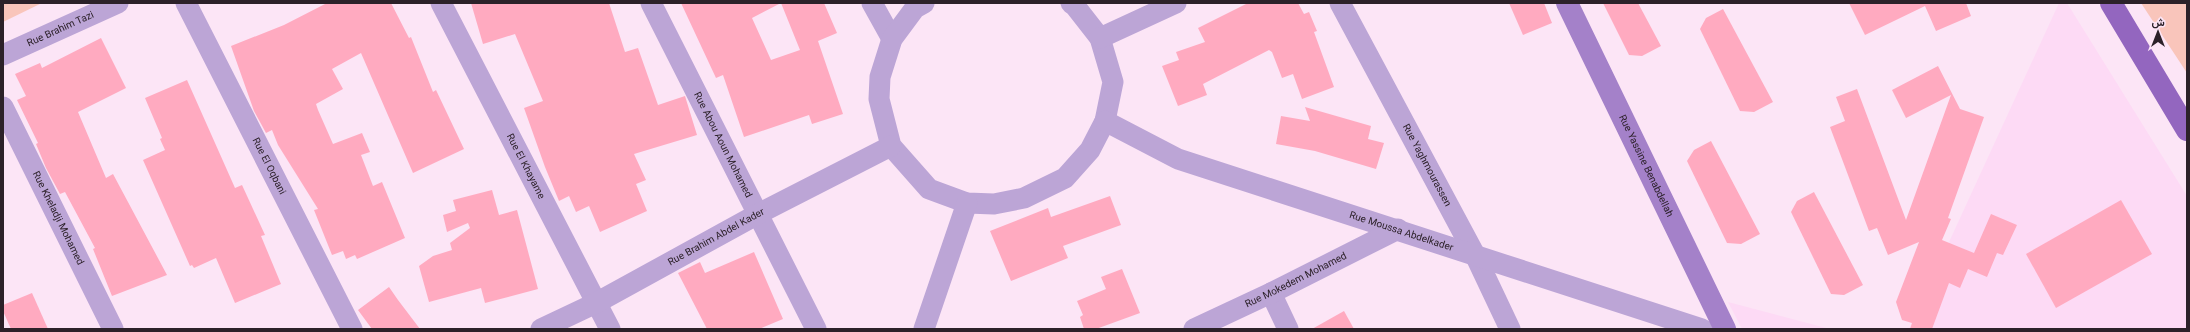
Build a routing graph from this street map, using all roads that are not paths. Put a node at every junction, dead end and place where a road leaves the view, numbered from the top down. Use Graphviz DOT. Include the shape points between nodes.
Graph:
graph roads {
  1 [pos="118,3"];
  2 [pos="186,3"];
  3 [pos="442,3"];
  4 [pos="651,3"];
  5 [pos="872,3"];
  6 [pos="924,3"];
  7 [pos="1071,3"];
  8 [pos="1176,3"];
  9 [pos="1340,3"];
  10 [pos="1567,3"];
  11 [pos="2111,3"];
  12 [pos="1100,38"];
  13 [pos="892,39"];
  14 [pos="3,55"];
  15 [pos="3,107"];
  16 [pos="1105,121"];
  17 [pos="2186,126"];
  18 [pos="891,146"];
  19 [pos="967,203"];
  20 [pos="758,214"];
  21 [pos="1398,229"];
  22 [pos="1475,255"];
  23 [pos="1271,293"];
  24 [pos="596,303"];
  25 [pos="113,329"];
  26 [pos="352,329"];
  27 [pos="541,329"];
  28 [pos="610,329"];
  29 [pos="816,329"];
  30 [pos="924,329"];
  31 [pos="1194,329"];
  32 [pos="1288,329"];
  33 [pos="1510,329"];
  34 [pos="1702,329"];
  35 [pos="1725,329"];
  1 -- 14 [label="street, Rue Brahim Tazi"];
  2 -- 26 [label="street, Rue El Oqbani"];
  3 -- 24 [label="street, Rue El Khayame"];
  4 -- 20 [label="street, Rue Abou Aoun Mohamed"];
  5 -- 13 [label="street"];
  6 -- 13 [label="street" via="915,8"];
  7 -- 12 [label="street"];
  8 -- 12 [label="street"];
  9 -- 22 [label="street, Rue Yaghmourassen"];
  10 -- 35 [label="street, Rue Yassine Benabdellah"];
  11 -- 17 [label="main road"];
  12 -- 16 [label="street" via="1113,82"];
  13 -- 18 [label="street" via="880,77 879,99"];
  15 -- 25 [label="street, Rue Kheladji Mohamed"];
  16 -- 19 [label="street" via="1090,150 1065,178 1024,198 994,204"];
  16 -- 21 [label="street, Rue Moussa Abdelkader" via="1178,159"];
  18 -- 19 [label="street" via="929,189"];
  18 -- 20 [label="street, Rue Brahim Abdel Kader"];
  19 -- 30 [label="street"];
  20 -- 24 [label="street, Rue Brahim Abdel Kader"];
  20 -- 29 [label="street, Rue Abou Aoun Mohamed"];
  21 -- 22 [label="street, Rue Moussa Abdelkader"];
  21 -- 23 [label="street, Rue Mokedem Mohamed"];
  22 -- 33 [label="street, Rue Yaghmourassen"];
  22 -- 34 [label="street, Rue Moussa Abdelkader"];
  23 -- 31 [label="street, Rue Mokedem Mohamed"];
  23 -- 32 [label="street"];
  24 -- 27 [label="street, Rue Brahim Abdel Kader"];
  24 -- 28 [label="street, Rue El Khayame"];
}
